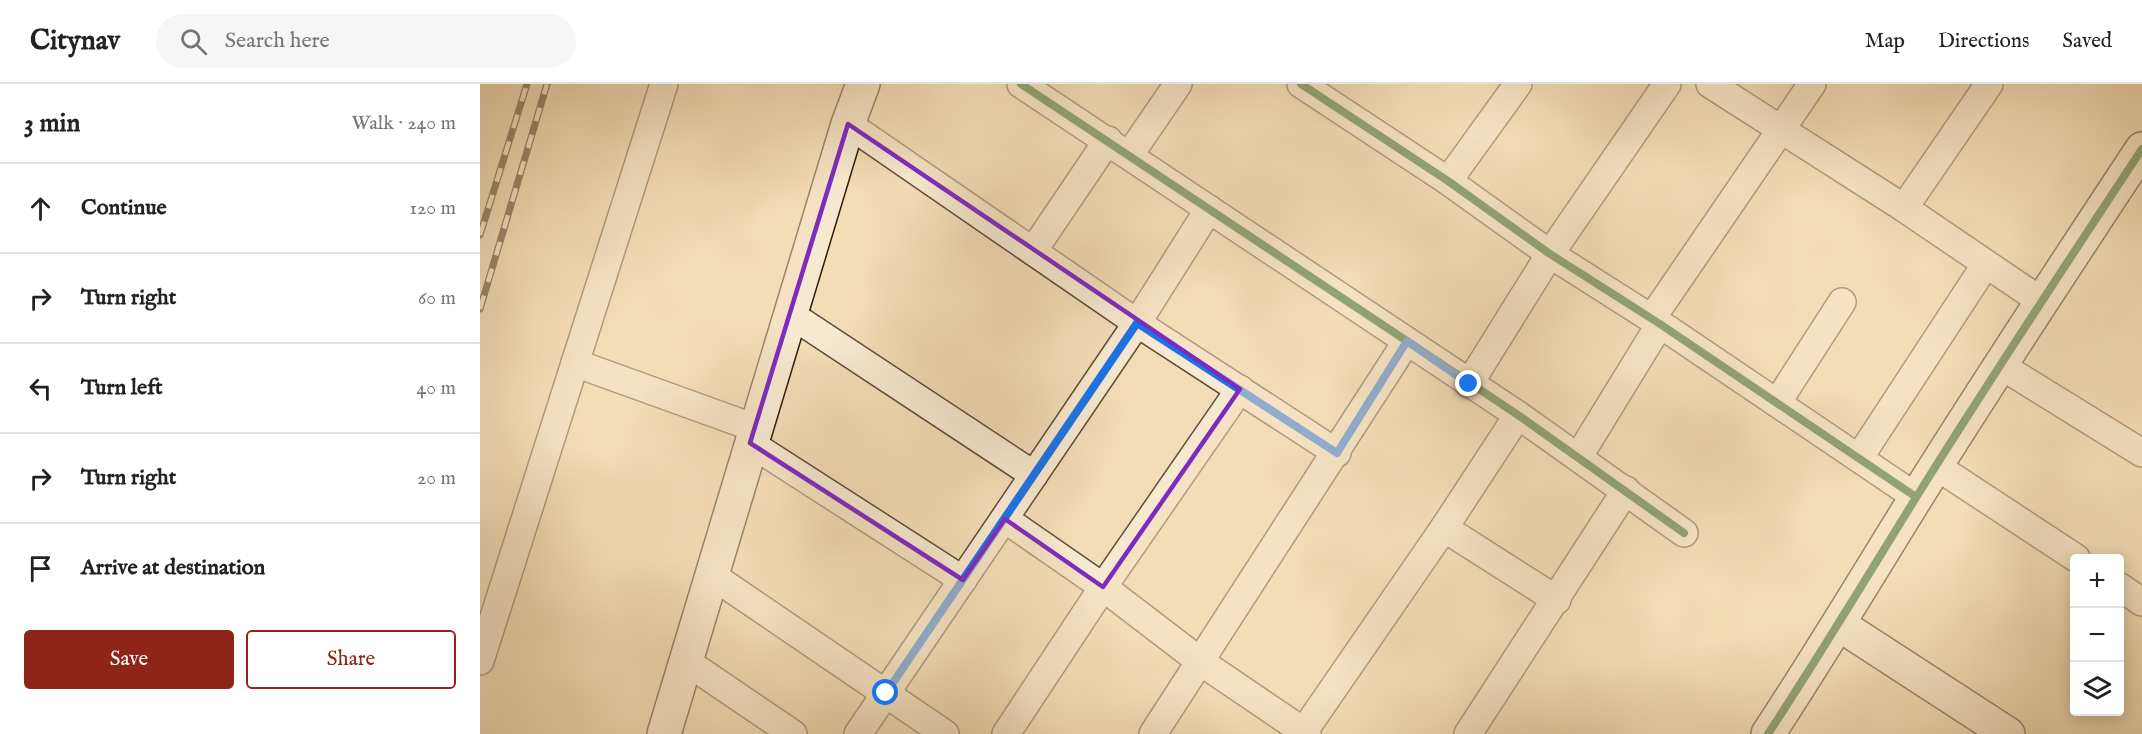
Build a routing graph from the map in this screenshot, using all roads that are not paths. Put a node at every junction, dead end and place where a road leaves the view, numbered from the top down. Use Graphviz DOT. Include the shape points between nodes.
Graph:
graph roads {
  1 [pos="663,84"];
  2 [pos="863,84"];
  3 [pos="1021,84"];
  4 [pos="1178,84"];
  5 [pos="1301,84"];
  6 [pos="1518,84"];
  7 [pos="1667,84"];
  8 [pos="1710,84"];
  9 [pos="1812,84"];
  10 [pos="1989,84"];
  11 [pos="848,124"];
  12 [pos="1780,129"];
  13 [pos="1119,147"];
  14 [pos="2142,149"];
  15 [pos="1448,181"];
  16 [pos="1904,208"];
  17 [pos="1209,209"];
  18 [pos="1033,251"];
  19 [pos="1550,254"];
  20 [pos="1986,264"];
  21 [pos="2041,301"];
  22 [pos="1842,302"];
  23 [pos="790,314"];
  24 [pos="1656,321"];
  25 [pos="1137,323"];
  26 [pos="1407,341"];
  27 [pos="575,363"];
  28 [pos="2000,365"];
  29 [pos="1469,384"];
  30 [pos="1240,389"];
  31 [pos="1777,403"];
  32 [pos="1518,415"];
  33 [pos="753,435"];
  34 [pos="1337,453"];
  35 [pos="2142,453"];
  36 [pos="1579,456"];
  37 [pos="1859,458"];
  38 [pos="1936,466"];
  39 [pos="1034,475"];
  40 [pos="1626,490"];
  41 [pos="1916,497"];
  42 [pos="1005,519"];
  43 [pos="1444,528"];
  44 [pos="1684,532"];
  45 [pos="2070,554"];
  46 [pos="710,574"];
  47 [pos="963,580"];
  48 [pos="1103,586"];
  49 [pos="2124,590"];
  50 [pos="1557,600"];
  51 [pos="2142,602"];
  52 [pos="1840,625"];
  53 [pos="684,660"];
  54 [pos="480,661"];
  55 [pos="1200,662"];
  56 [pos="886,693"];
  57 [pos="1304,733"];
  58 [pos="663,734"];
  59 [pos="793,734"];
  60 [pos="858,734"];
  61 [pos="945,734"];
  62 [pos="1006,734"];
  63 [pos="1153,734"];
  64 [pos="1468,734"];
  65 [pos="1768,734"];
  66 [pos="2008,734"];
  1 -- 27 [label="street"];
  2 -- 11 [label="street"];
  3 -- 13 [label="street"];
  4 -- 13 [label="street"];
  5 -- 15 [label="street"];
  6 -- 15 [label="street"];
  7 -- 19 [label="street"];
  8 -- 12 [label="street"];
  9 -- 12 [label="street"];
  10 -- 16 [label="street"];
  11 -- 18 [label="street"];
  11 -- 23 [label="street"];
  12 -- 16 [label="street"];
  12 -- 24 [label="street"];
  13 -- 17 [label="street"];
  13 -- 18 [label="street"];
  14 -- 21 [label="street"];
  15 -- 19 [label="street"];
  16 -- 20 [label="street"];
  17 -- 25 [label="street"];
  17 -- 26 [label="street"];
  18 -- 25 [label="street"];
  19 -- 24 [label="street"];
  19 -- 29 [label="street"];
  20 -- 21 [label="street"];
  20 -- 37 [label="street"];
  21 -- 28 [label="street"];
  22 -- 31 [label="street"];
  23 -- 33 [label="street"];
  23 -- 39 [label="street"];
  24 -- 31 [label="street"];
  24 -- 36 [label="street"];
  25 -- 30 [label="street"];
  25 -- 39 [label="street"];
  26 -- 29 [label="street"];
  26 -- 34 [label="street"];
  27 -- 33 [label="street"];
  27 -- 54 [label="street"];
  28 -- 35 [label="street"];
  28 -- 38 [label="street"];
  29 -- 32 [label="street"];
  30 -- 34 [label="street"];
  30 -- 48 [label="street"];
  31 -- 37 [label="street"];
  32 -- 36 [label="street"];
  32 -- 43 [label="street"];
  33 -- 46 [label="street"];
  33 -- 47 [label="street"];
  34 -- 55 [label="street"];
  36 -- 40 [label="street"];
  37 -- 41 [label="street"];
  38 -- 41 [label="street"];
  38 -- 45 [label="street"];
  39 -- 42 [label="street"];
  40 -- 44 [label="street"];
  40 -- 50 [label="street"];
  41 -- 52 [label="street"];
  42 -- 47 [label="street"];
  42 -- 48 [label="street"];
  43 -- 50 [label="street"];
  43 -- 57 [label="street"];
  46 -- 53 [label="street"];
  46 -- 56 [label="street"];
  47 -- 56 [label="street"];
  48 -- 55 [label="street"];
  48 -- 62 [label="street"];
  49 -- 51 [label="street"];
  50 -- 64 [label="street"];
  52 -- 65 [label="street"];
  52 -- 66 [label="street"];
  53 -- 58 [label="street"];
  53 -- 59 [label="street"];
  55 -- 57 [label="street"];
  55 -- 63 [label="street"];
  56 -- 60 [label="street"];
  56 -- 61 [label="street"];
}
